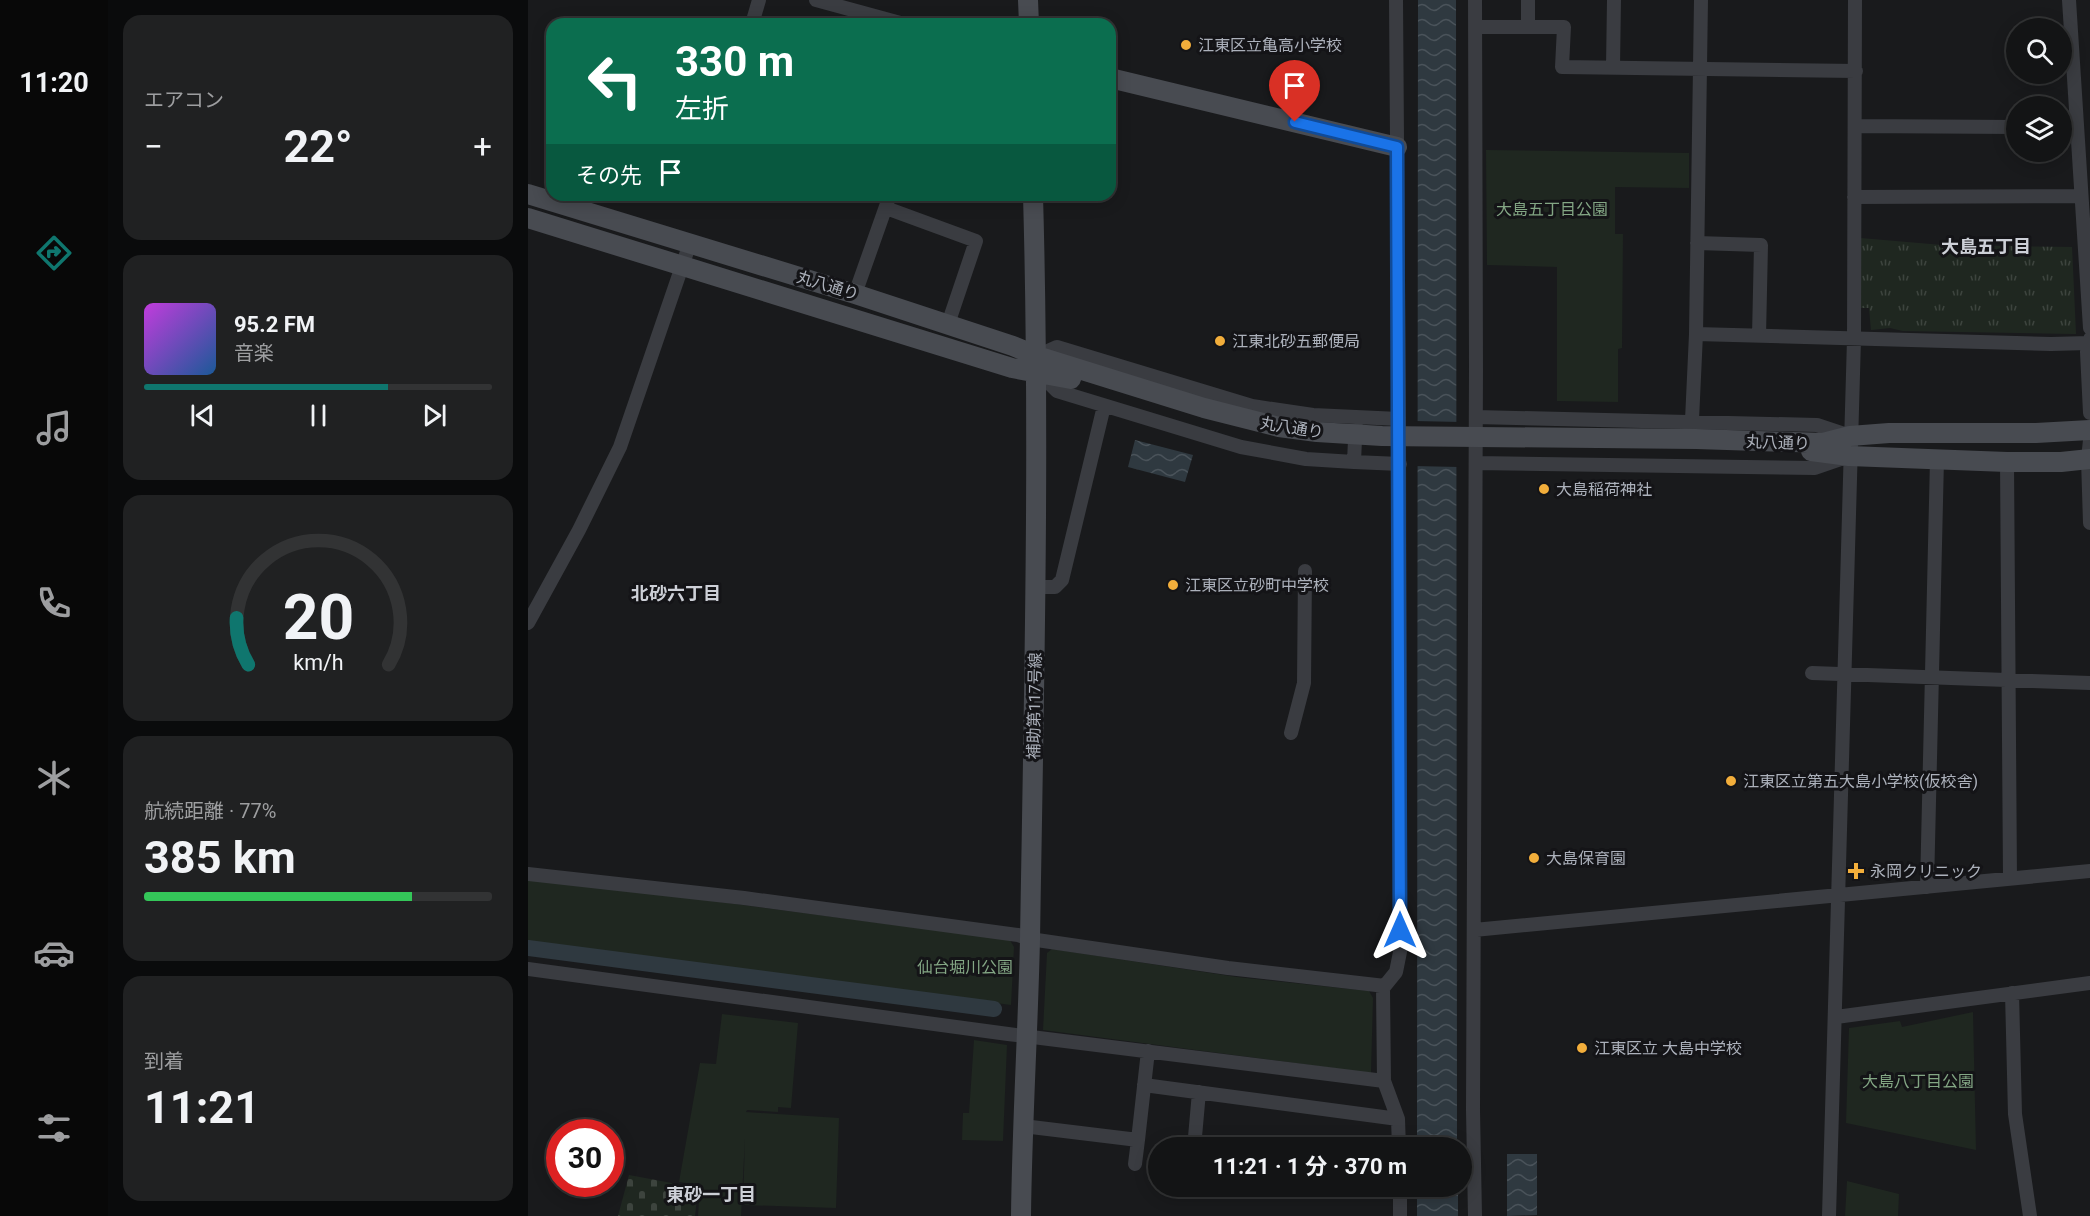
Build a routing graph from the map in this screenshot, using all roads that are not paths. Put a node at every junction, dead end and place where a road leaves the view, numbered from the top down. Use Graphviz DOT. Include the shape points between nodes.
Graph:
graph roads {
  1 [pos="759,0"];
  2 [pos="816,0"];
  3 [pos="1028,0"];
  4 [pos="1396,0"];
  5 [pos="1475,0"];
  6 [pos="1528,0"];
  7 [pos="1614,0"];
  8 [pos="1701,0"];
  9 [pos="1855,0"];
  10 [pos="2069,0"];
  11 [pos="754,18"];
  12 [pos="882,18"];
  13 [pos="1029,18"];
  14 [pos="1475,27"];
  15 [pos="1528,27"];
  16 [pos="1613,67"];
  17 [pos="1701,68"];
  18 [pos="1856,71"];
  19 [pos="1116,79"];
  20 [pos="2082,120"];
  21 [pos="1855,126"];
  22 [pos="2006,128"];
  23 [pos="1397,147"];
  24 [pos="528,194"];
  25 [pos="2081,196"];
  26 [pos="1854,197"];
  27 [pos="546,199"];
  28 [pos="551,201"];
  29 [pos="888,201"];
  30 [pos="1033,201"];
  31 [pos="528,218"];
  32 [pos="690,243"];
  33 [pos="1697,243"];
  34 [pos="683,266"];
  35 [pos="855,294"];
  36 [pos="948,324"];
  37 [pos="2090,328"];
  38 [pos="1696,334"];
  39 [pos="1759,336"];
  40 [pos="1854,339"];
  41 [pos="2090,339"];
  42 [pos="2089,343"];
  43 [pos="1037,364"];
  44 [pos="1104,406"];
  45 [pos="2090,413"];
  46 [pos="1356,417"];
  47 [pos="1476,417"];
  48 [pos="1400,419"];
  49 [pos="1692,420"];
  50 [pos="2090,430"];
  51 [pos="1850,436"];
  52 [pos="1822,447"];
  53 [pos="2089,453"];
  54 [pos="1849,456"];
  55 [pos="1937,459"];
  56 [pos="1354,462"];
  57 [pos="2007,462"];
  58 [pos="1476,463"];
  59 [pos="1400,464"];
  60 [pos="2090,523"];
  61 [pos="1305,571"];
  62 [pos="1035,587"];
  63 [pos="528,623"];
  64 [pos="1812,673"];
  65 [pos="1845,674"];
  66 [pos="1932,679"];
  67 [pos="2009,681"];
  68 [pos="2090,683"];
  69 [pos="1291,733"];
  70 [pos="2090,871"];
  71 [pos="528,874"];
  72 [pos="2010,879"];
  73 [pos="1927,887"];
  74 [pos="1839,896"];
  75 [pos="1474,930"];
  76 [pos="1030,939"];
  77 [pos="528,969"];
  78 [pos="2090,983"];
  79 [pos="1385,986"];
  80 [pos="2012,993"];
  81 [pos="1836,1017"];
  82 [pos="1026,1036"];
  83 [pos="1148,1051"];
  84 [pos="1384,1082"];
  85 [pos="1144,1085"];
  86 [pos="1199,1092"];
  87 [pos="1398,1119"];
  88 [pos="1023,1126"];
  89 [pos="1195,1137"];
  90 [pos="1399,1137"];
  91 [pos="1138,1140"];
  92 [pos="1135,1164"];
  93 [pos="1400,1197"];
  94 [pos="1021,1216"];
  95 [pos="1400,1216"];
  96 [pos="1475,1216"];
  97 [pos="1829,1216"];
  98 [pos="2030,1216"];
  1 -- 11 [label="street"];
  2 -- 12 [label="street"];
  3 -- 13 [label="main road"];
  4 -- 23 [label="street"];
  5 -- 14 [label="street"];
  6 -- 15 [label="street"];
  7 -- 16 [label="street"];
  8 -- 17 [label="street"];
  9 -- 18 [label="street"];
  10 -- 20 [label="street"];
  14 -- 15 [label="street"];
  14 -- 47 [label="street"];
  15 -- 16 [label="street" via="1564,27 1562,67"];
  16 -- 17 [label="street"];
  17 -- 18 [label="street"];
  17 -- 33 [label="street"];
  18 -- 21 [label="street"];
  19 -- 23 [label="main road"];
  20 -- 25 [label="street"];
  21 -- 22 [label="street"];
  21 -- 26 [label="street"];
  23 -- 48 [label="street"];
  24 -- 27 [label="main road, 丸八通り"];
  25 -- 26 [label="street"];
  25 -- 37 [label="street"];
  26 -- 40 [label="street"];
  28 -- 32 [label="main road, 丸八通り"];
  29 -- 35 [label="street"];
  29 -- 36 [label="street" via="976,242"];
  30 -- 43 [label="main road, 補助第117号線"];
  31 -- 34 [label="main road, 丸八通り"];
  32 -- 34 [label="street"];
  32 -- 35 [label="main road, 丸八通り"];
  33 -- 38 [label="street"];
  33 -- 39 [label="street" via="1761,244"];
  34 -- 43 [label="main road, 丸八通り" via="1012,368"];
  34 -- 63 [label="street" via="621,447"];
  35 -- 36 [label="main road, 丸八通り"];
  36 -- 43 [label="main road, 丸八通り" via="1013,346"];
  38 -- 39 [label="street"];
  38 -- 49 [label="street"];
  39 -- 40 [label="street"];
  40 -- 42 [label="street"];
  40 -- 51 [label="street"];
  41 -- 42 [label="street"];
  42 -- 45 [label="street"];
  43 -- 44 [label="street" via="1057,391"];
  43 -- 46 [label="street" via="1057,347 1252,406"];
  43 -- 52 [label="main road, 丸八通り" via="1245,419 1317,432 1696,439"];
  43 -- 62 [label="main road, 補助第117号線"];
  44 -- 56 [label="street" via="1241,447 1306,459"];
  44 -- 62 [label="street" via="1062,580 1054,587"];
  46 -- 48 [label="street"];
  46 -- 56 [label="street"];
  47 -- 49 [label="street"];
  47 -- 58 [label="street"];
  48 -- 59 [label="street"];
  49 -- 51 [label="street" via="1816,425"];
  50 -- 51 [label="main road, 丸八通り"];
  51 -- 52 [label="main road, 丸八通り"];
  51 -- 54 [label="street"];
  52 -- 54 [label="main road, 丸八通り"];
  53 -- 57 [label="main road, 丸八通り" via="2061,462"];
  53 -- 60 [label="street"];
  54 -- 55 [label="main road, 丸八通り"];
  54 -- 58 [label="street" via="1815,468"];
  54 -- 65 [label="street"];
  55 -- 57 [label="main road, 丸八通り"];
  55 -- 66 [label="street"];
  56 -- 59 [label="street"];
  57 -- 67 [label="street"];
  58 -- 75 [label="street"];
  59 -- 79 [label="street" via="1400,952 1396,972"];
  61 -- 69 [label="street" via="1304,683"];
  62 -- 76 [label="main road, 補助第117号線"];
  64 -- 65 [label="street"];
  65 -- 66 [label="street"];
  65 -- 74 [label="street"];
  66 -- 67 [label="street"];
  66 -- 73 [label="street"];
  67 -- 68 [label="street"];
  67 -- 72 [label="street"];
  70 -- 72 [label="street"];
  71 -- 76 [label="street" via="744,898"];
  72 -- 73 [label="street"];
  73 -- 74 [label="street"];
  74 -- 75 [label="street"];
  74 -- 81 [label="street"];
  75 -- 96 [label="street"];
  76 -- 79 [label="street"];
  76 -- 82 [label="main road, 補助第117号線"];
  77 -- 82 [label="street"];
  78 -- 80 [label="street"];
  79 -- 84 [label="street"];
  80 -- 81 [label="street"];
  80 -- 98 [label="street" via="2015,1114"];
  81 -- 97 [label="street"];
  82 -- 83 [label="street"];
  82 -- 88 [label="main road, 補助第117号線"];
  83 -- 84 [label="street"];
  83 -- 85 [label="street"];
  84 -- 87 [label="street"];
  85 -- 86 [label="street"];
  85 -- 91 [label="street"];
  86 -- 87 [label="street"];
  86 -- 89 [label="street"];
  87 -- 90 [label="street"];
  88 -- 91 [label="street"];
  88 -- 94 [label="main road, 補助第117号線"];
  91 -- 92 [label="street"];
  93 -- 95 [label="street"];
}
